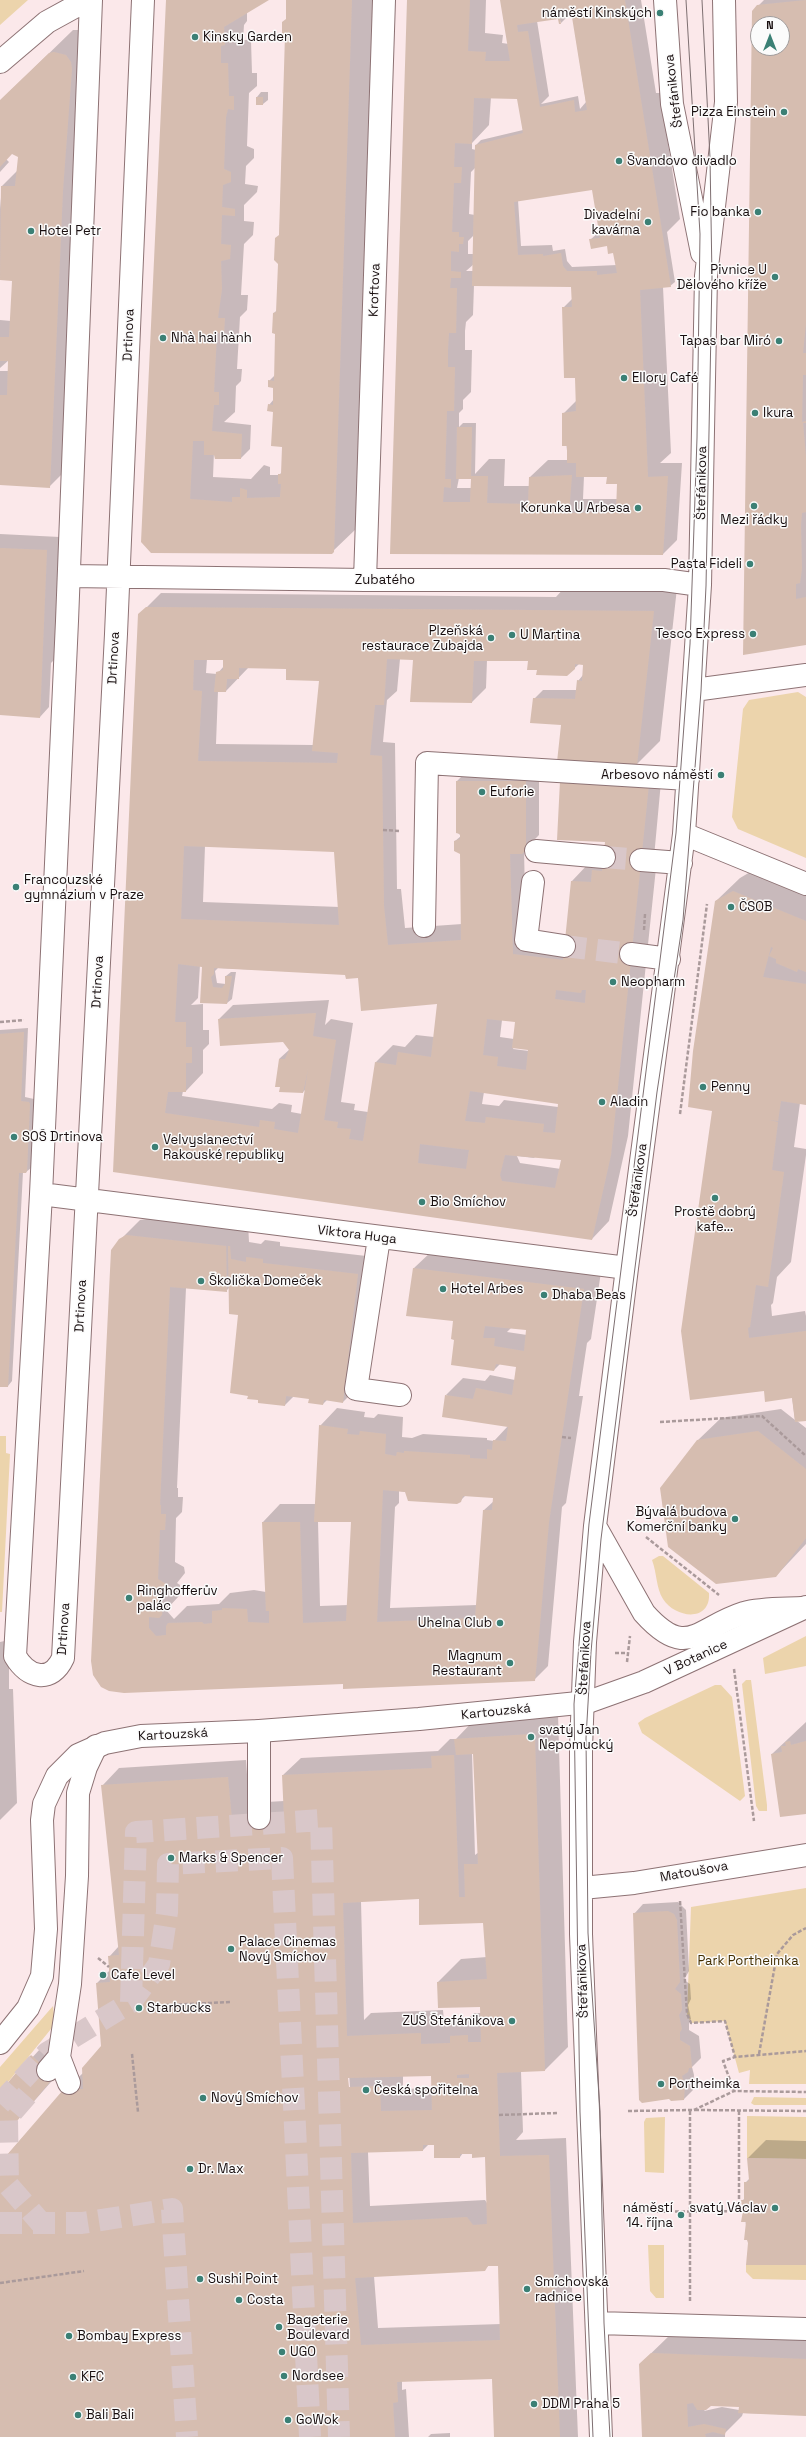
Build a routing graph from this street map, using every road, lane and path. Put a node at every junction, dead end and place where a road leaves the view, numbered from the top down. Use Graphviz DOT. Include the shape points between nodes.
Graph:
graph roads {
  1 [pos="87,0"];
  2 [pos="91,0"];
  3 [pos="143,0"];
  4 [pos="384,0"];
  5 [pos="665,0"];
  6 [pos="724,0"];
  7 [pos="0,62"];
  8 [pos="706,276"];
  9 [pos="68,576"];
  10 [pos="118,577"];
  11 [pos="365,580"];
  12 [pos="700,585"];
  13 [pos="806,675"];
  14 [pos="694,690"];
  15 [pos="688,779"];
  16 [pos="383,830"];
  17 [pos="391,830"];
  18 [pos="684,834"];
  19 [pos="536,852"];
  20 [pos="604,857"];
  21 [pos="641,860"];
  22 [pos="681,863"];
  23 [pos="533,882"];
  24 [pos="806,884"];
  25 [pos="707,904"];
  26 [pos="424,926"];
  27 [pos="564,946"];
  28 [pos="632,954"];
  29 [pos="668,959"];
  30 [pos="32,1020"];
  31 [pos="0,1022"];
  32 [pos="680,1114"];
  33 [pos="41,1194"];
  34 [pos="87,1201"];
  35 [pos="379,1238"];
  36 [pos="627,1268"];
  37 [pos="400,1395"];
  38 [pos="660,1422"];
  39 [pos="562,1437"];
  40 [pos="571,1438"];
  41 [pos="806,1456"];
  42 [pos="595,1526"];
  43 [pos="646,1537"];
  44 [pos="726,1600"];
  45 [pos="805,1607"];
  46 [pos="633,1632"];
  47 [pos="615,1653"];
  48 [pos="626,1653"];
  49 [pos="733,1664"];
  50 [pos="627,1665"];
  51 [pos="582,1702"];
  52 [pos="259,1731"];
  53 [pos="96,1746"];
  54 [pos="259,1818"];
  55 [pos="754,1821"];
  56 [pos="806,1855"];
  57 [pos="582,1888"];
  58 [pos="680,1900"];
  59 [pos="806,1928"];
  60 [pos="93,1953"];
  61 [pos="109,1967"];
  62 [pos="231,2002"];
  63 [pos="166,2005"];
  64 [pos="0,2043"];
  65 [pos="806,2051"];
  66 [pos="132,2054"];
  67 [pos="759,2054"];
  68 [pos="735,2057"];
  69 [pos="69,2083"];
  70 [pos="734,2091"];
  71 [pos="806,2092"];
  72 [pos="690,2110"];
  73 [pos="694,2110"];
  74 [pos="739,2111"];
  75 [pos="806,2111"];
  76 [pos="138,2112"];
  77 [pos="628,2112"];
  78 [pos="557,2113"];
  79 [pos="499,2115"];
  80 [pos="633,2212"];
  81 [pos="689,2212"];
  82 [pos="739,2212"];
  83 [pos="743,2212"];
  84 [pos="84,2271"];
  85 [pos="0,2283"];
  86 [pos="690,2307"];
  87 [pos="597,2323"];
  88 [pos="806,2329"];
  89 [pos="600,2437"];
  1 -- 7 [label="street" via="48,22"];
  2 -- 9 [label="street, Drtinova"];
  3 -- 10 [label="street, Drtinova"];
  4 -- 11 [label="street, Kroftova"];
  5 -- 8 [label="street, Štefánikova" via="672,104 700,234"];
  6 -- 8 [label="street, Štefánikova" via="726,102"];
  8 -- 12 [label="street, Štefánikova"];
  9 -- 10 [label="street, Zubatého"];
  9 -- 33 [label="street, Drtinova"];
  10 -- 11 [label="street, Zubatého"];
  10 -- 34 [label="street, Drtinova"];
  11 -- 12 [label="street, Zubatého" via="664,580"];
  12 -- 14 [label="street, Štefánikova"];
  13 -- 14 [label="street"];
  14 -- 15 [label="street"];
  15 -- 18 [label="street"];
  15 -- 26 [label="street" via="427,762"];
  16 -- 17 [label="path"];
  18 -- 22 [label="street, Štefánikova"];
  18 -- 24 [label="street"];
  19 -- 20 [label="street"];
  21 -- 22 [label="street"];
  22 -- 29 [label="street, Štefánikova"];
  23 -- 27 [label="street" via="526,940"];
  25 -- 32 [label="path"];
  28 -- 29 [label="street"];
  29 -- 36 [label="street, Štefánikova"];
  30 -- 31 [label="path"];
  33 -- 34 [label="street, Viktora Huga"];
  33 -- 34 [label="street, Drtinova" via="15,1656 28,1672 39,1675 50,1674 58,1668 63,1658"];
  34 -- 35 [label="street, Viktora Huga"];
  35 -- 36 [label="street, Viktora Huga"];
  35 -- 37 [label="street" via="356,1389"];
  36 -- 42 [label="street, Štefánikova"];
  38 -- 41 [label="path" via="762,1416"];
  39 -- 40 [label="path"];
  42 -- 45 [label="street" via="644,1613 654,1624 674,1638 688,1639 745,1613"];
  42 -- 51 [label="street, Štefánikova"];
  43 -- 44 [label="path"];
  45 -- 51 [label="street, V Botanice" via="644,1682"];
  46 -- 48 [label="path" via="629,1637"];
  47 -- 48 [label="path"];
  48 -- 50 [label="path"];
  49 -- 55 [label="path"];
  51 -- 52 [label="street, Kartouzská" via="419,1719"];
  51 -- 57 [label="street, Štefánikova"];
  52 -- 53 [label="street, Kartouzská" via="141,1736"];
  52 -- 54 [label="street"];
  53 -- 64 [label="street, Kartouzská" via="67,1764 49,1789 44,1804 42,1820 46,1928 42,1976 28,2008"];
  53 -- 69 [label="street" via="78,1793 77,1876 70,1984 54,2063"];
  56 -- 57 [label="street, Matoušova" via="634,1883"];
  57 -- 87 [label="street, Štefánikova" via="581,1934"];
  58 -- 68 [label="path" via="687,2014 691,2023 725,2021"];
  59 -- 67 [label="path" via="793,1935 777,1954"];
  60 -- 61 [label="path"];
  62 -- 63 [label="path"];
  65 -- 67 [label="path"];
  66 -- 76 [label="path"];
  67 -- 68 [label="path"];
  68 -- 70 [label="path" via="722,2061"];
  70 -- 71 [label="path"];
  70 -- 73 [label="path"];
  72 -- 73 [label="path"];
  72 -- 77 [label="path"];
  72 -- 81 [label="path"];
  73 -- 74 [label="path"];
  74 -- 75 [label="path"];
  74 -- 82 [label="path"];
  78 -- 79 [label="path"];
  80 -- 81 [label="path"];
  81 -- 82 [label="path"];
  81 -- 86 [label="path"];
  82 -- 83 [label="path"];
  84 -- 85 [label="path"];
  87 -- 88 [label="street"];
  87 -- 89 [label="street, Štefánikova"];
}
